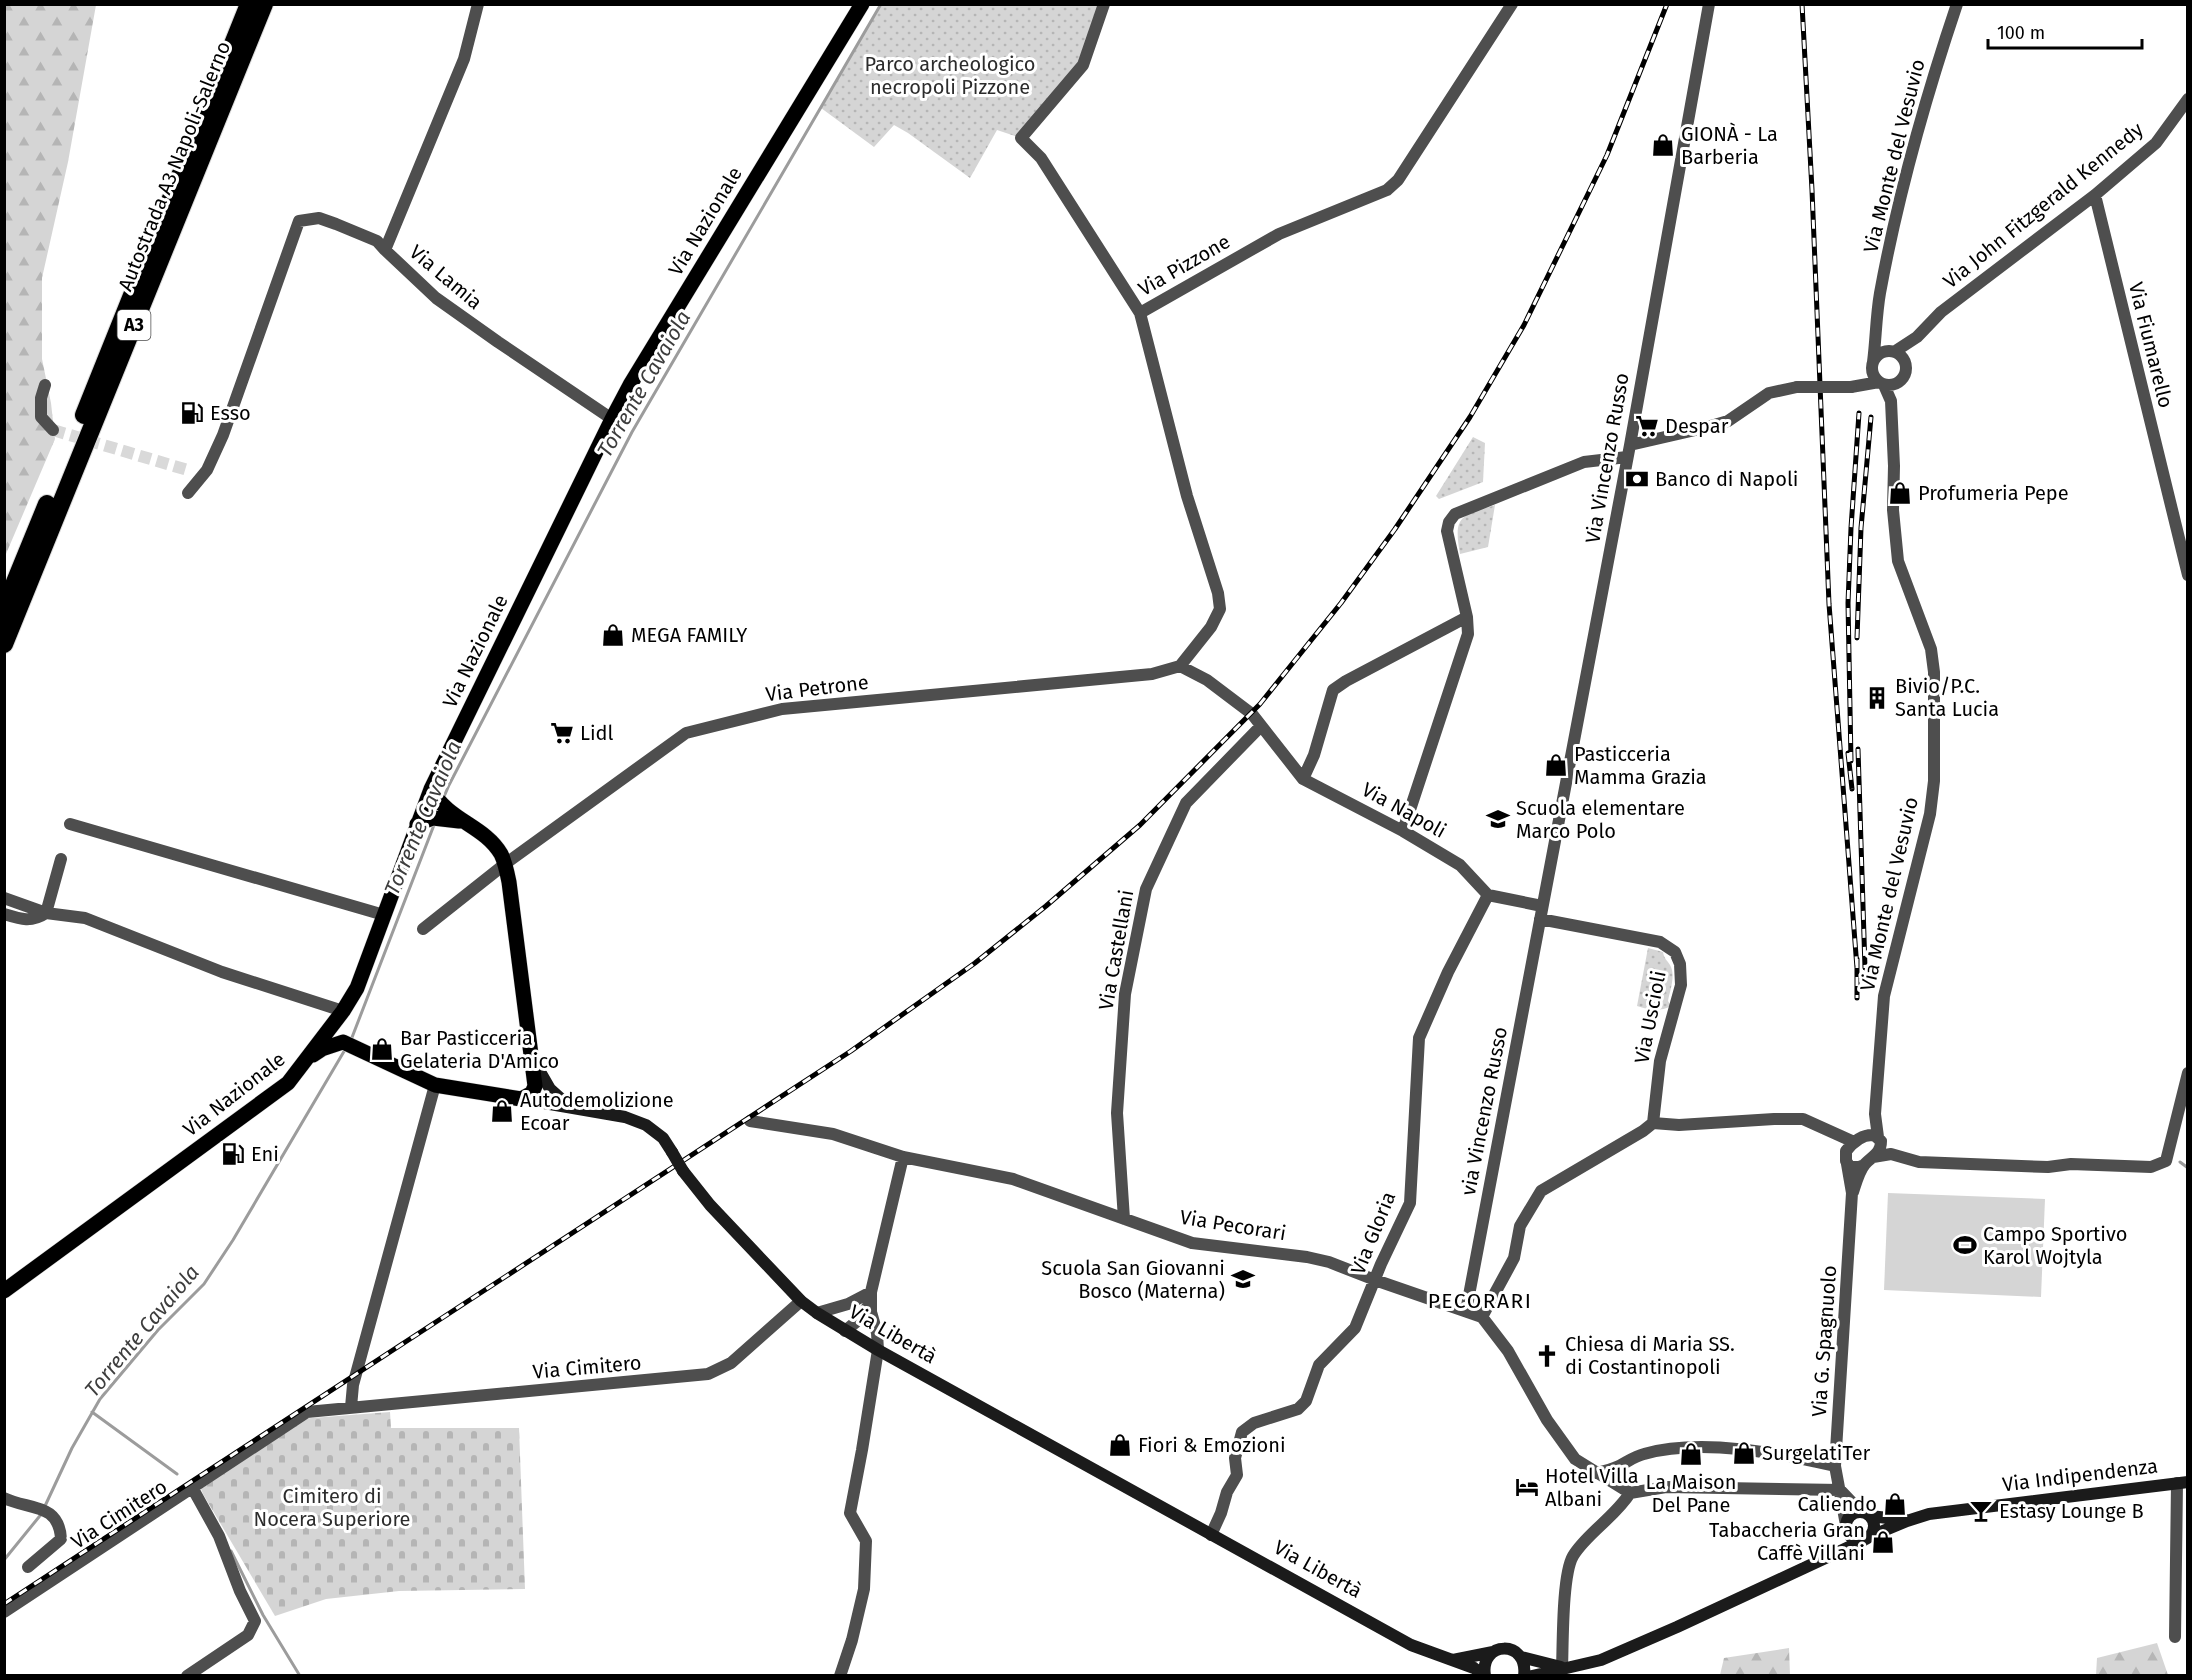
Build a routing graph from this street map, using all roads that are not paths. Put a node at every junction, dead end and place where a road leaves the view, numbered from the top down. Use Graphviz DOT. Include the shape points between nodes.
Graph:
graph roads {
  1 [pos="249,4"];
  2 [pos="264,4"];
  3 [pos="478,4"];
  4 [pos="862,4"];
  5 [pos="1104,4"];
  6 [pos="1512,4"];
  7 [pos="1708,4"];
  8 [pos="1957,4"];
  9 [pos="2187,99"];
  10 [pos="2095,195"];
  11 [pos="385,250"];
  12 [pos="1140,313"];
  13 [pos="1878,320"];
  14 [pos="1917,337"];
  15 [pos="1892,351"];
  16 [pos="1873,364"];
  17 [pos="1907,367"];
  18 [pos="1900,382"];
  19 [pos="1881,384"];
  20 [pos="45,385"];
  21 [pos="1855,386"];
  22 [pos="1890,401"];
  23 [pos="612,419"];
  24 [pos="53,430"];
  25 [pos="1628,451"];
  26 [pos="207,470"];
  27 [pos="191,471"];
  28 [pos="188,493"];
  29 [pos="2187,575"];
  30 [pos="4,609"];
  31 [pos="1467,617"];
  32 [pos="4,644"];
  33 [pos="1180,666"];
  34 [pos="1261,726"];
  35 [pos="1303,779"];
  36 [pos="431,789"];
  37 [pos="462,821"];
  38 [pos="70,824"];
  39 [pos="417,824"];
  40 [pos="1403,831"];
  41 [pos="62,859"];
  42 [pos="503,860"];
  43 [pos="1488,895"];
  44 [pos="4,898"];
  45 [pos="1541,912"];
  46 [pos="46,913"];
  47 [pos="4,914"];
  48 [pos="384,915"];
  49 [pos="423,929"];
  50 [pos="343,1011"];
  51 [pos="343,1042"];
  52 [pos="530,1054"];
  53 [pos="308,1059"];
  54 [pos="2187,1073"];
  55 [pos="435,1085"];
  56 [pos="521,1099"];
  57 [pos="571,1108"];
  58 [pos="1875,1114"];
  59 [pos="750,1121"];
  60 [pos="1653,1123"];
  61 [pos="1859,1139"];
  62 [pos="1880,1139"];
  63 [pos="1891,1154"];
  64 [pos="903,1157"];
  65 [pos="1869,1161"];
  66 [pos="1846,1164"];
  67 [pos="1852,1193"];
  68 [pos="1124,1219"];
  69 [pos="1375,1280"];
  70 [pos="4,1291"];
  71 [pos="867,1297"];
  72 [pos="801,1301"];
  73 [pos="1466,1311"];
  74 [pos="817,1313"];
  75 [pos="1482,1317"];
  76 [pos="845,1330"];
  77 [pos="878,1350"];
  78 [pos="351,1407"];
  79 [pos="1835,1466"];
  80 [pos="1597,1473"];
  81 [pos="2182,1483"];
  82 [pos="193,1489"];
  83 [pos="1840,1490"];
  84 [pos="1629,1493"];
  85 [pos="4,1498"];
  86 [pos="1866,1514"];
  87 [pos="1907,1521"];
  88 [pos="1846,1527"];
  89 [pos="1211,1535"];
  90 [pos="1868,1538"];
  91 [pos="1831,1557"];
  92 [pos="28,1566"];
  93 [pos="4,1612"];
  94 [pos="2175,1637"];
  95 [pos="1493,1652"];
  96 [pos="1521,1657"];
  97 [pos="1452,1660"];
  98 [pos="1562,1668"];
  99 [pos="187,1676"];
  100 [pos="840,1676"];
  101 [pos="1485,1676"];
  102 [pos="1524,1676"];
  103 [pos="1532,1676"];
  1 -- 30 [label="highway, Autostrada A3 Napoli-Salerno / A3"];
  2 -- 32 [label="highway, Autostrada A3 Napoli-Salerno / A3"];
  3 -- 11 [label="street, Via Lamia" via="464,59"];
  4 -- 23 [label="main road, Via Nazionale"];
  5 -- 12 [label="street" via="1083,65 1021,138 1041,158"];
  6 -- 12 [label="street, Via Pizzone" via="1398,180 1387,190 1280,234"];
  7 -- 25 [label="street, Via Vincenzo Russo"];
  8 -- 13 [label="street, Via Monte del Vesuvio" via="1919,123 1888,257"];
  9 -- 10 [label="street, Via John Fitzgerald Kennedy" via="2156,143"];
  10 -- 14 [label="street, Via John Fitzgerald Kennedy" via="1941,312"];
  10 -- 29 [label="street, Via Fiumarello"];
  11 -- 23 [label="street, Via Lamia" via="436,298"];
  11 -- 26 [label="street" via="377,241 319,218 299,221"];
  12 -- 33 [label="street, Via Pizzone" via="1220,609"];
  13 -- 15 [label="street, Via Monte del Vesuvio"];
  13 -- 16 [label="street, Via Monte del Vesuvio"];
  14 -- 15 [label="street, Via John Fitzgerald Kennedy"];
  14 -- 17 [label="street, Via John Fitzgerald Kennedy"];
  15 -- 16 [label="street" via="1880,354"];
  15 -- 17 [label="street, Via Monte del Vesuvio" via="1903,357"];
  16 -- 19 [label="street, Via Monte del Vesuvio" via="1873,373"];
  16 -- 21 [label="street"];
  17 -- 18 [label="street, Via Monte del Vesuvio"];
  18 -- 19 [label="street"];
  18 -- 22 [label="street, Via Monte del Vesuvio"];
  19 -- 21 [label="street"];
  19 -- 22 [label="street, Via Monte del Vesuvio"];
  20 -- 24 [label="street" via="40,413"];
  21 -- 25 [label="street, bridge" via="1797,387 1769,393 1728,421"];
  22 -- 58 [label="street, Via Monte del Vesuvio" via="1894,538 1898,561 1931,649 1934,672 1934,781 1930,814 1884,996"];
  23 -- 36 [label="main road, Via Nazionale"];
  25 -- 31 [label="street" via="1584,462 1455,514 1447,531"];
  25 -- 45 [label="street, Via Vincenzo Russo"];
  26 -- 27 [label="street"];
  26 -- 28 [label="street"];
  31 -- 35 [label="street" via="1333,690"];
  31 -- 40 [label="street" via="1468,634"];
  33 -- 34 [label="street" via="1207,680 1252,714"];
  33 -- 42 [label="street, Via Petrone" via="1152,675 782,709 686,733"];
  34 -- 35 [label="street, Via Napoli"];
  34 -- 68 [label="street, Via Castellani" via="1186,803 1146,889 1125,994 1117,1113"];
  35 -- 40 [label="street, Via Napoli"];
  36 -- 37 [label="main road" via="438,801"];
  36 -- 39 [label="main road, Via Nazionale"];
  37 -- 39 [label="main road" via="433,818"];
  37 -- 42 [label="main road" via="484,835"];
  38 -- 48 [label="street"];
  39 -- 48 [label="main road, Via Nazionale"];
  40 -- 43 [label="street, Via Napoli" via="1460,865"];
  41 -- 46 [label="street"];
  42 -- 49 [label="street, Via Petrone"];
  42 -- 52 [label="main road" via="510,882"];
  43 -- 45 [label="street"];
  43 -- 69 [label="street, Via Gloria" via="1419,1038 1410,1203"];
  44 -- 46 [label="street"];
  45 -- 60 [label="street, Via Uscioli" via="1660,942 1675,952 1681,985 1660,1061"];
  45 -- 73 [label="street, via Vincenzo Russo"];
  46 -- 47 [label="street" via="30,920"];
  46 -- 50 [label="street" via="84,918 222,972"];
  48 -- 50 [label="main road, Via Nazionale" via="357,988"];
  50 -- 51 [label="main road"];
  50 -- 53 [label="main road, Via Nazionale"];
  51 -- 53 [label="main road"];
  51 -- 55 [label="main road, Via Libertà"];
  52 -- 56 [label="main road" via="535,1086 532,1093"];
  52 -- 57 [label="main road" via="550,1089"];
  53 -- 70 [label="main road, Via Nazionale" via="288,1083"];
  54 -- 63 [label="street" via="2166,1161 2151,1167 1919,1162"];
  55 -- 56 [label="main road, Via Libertà"];
  55 -- 78 [label="street" via="353,1385"];
  56 -- 57 [label="main road, Via Libertà"];
  57 -- 72 [label="main road, Via Libertà, bridge" via="625,1117 646,1125 663,1138 710,1205"];
  58 -- 61 [label="street, Via Monte del Vesuvio"];
  58 -- 62 [label="street, Via Monte del Vesuvio"];
  59 -- 64 [label="street, Via Pecorari" via="833,1134"];
  60 -- 61 [label="street" via="1803,1119"];
  60 -- 75 [label="street" via="1541,1191 1520,1226 1514,1258"];
  61 -- 62 [label="street" via="1874,1135"];
  61 -- 66 [label="street, Via Monte del Vesuvio" via="1846,1151"];
  62 -- 63 [label="street"];
  62 -- 65 [label="street, Via G. Spagnuolo" via="1879,1152"];
  63 -- 65 [label="street"];
  64 -- 68 [label="street, Via Pecorari" via="1013,1179"];
  64 -- 71 [label="street"];
  65 -- 66 [label="street" via="1854,1168"];
  65 -- 67 [label="street, Via G. Spagnuolo"];
  66 -- 67 [label="street, Via G. Spagnuolo"];
  67 -- 79 [label="street, Via G. Spagnuolo"];
  68 -- 69 [label="street, Via Pecorari" via="1192,1243 1307,1257"];
  69 -- 73 [label="street, Via Pecorari"];
  69 -- 89 [label="street, Via Gloria" via="1355,1328 1319,1365 1306,1401 1298,1409 1254,1423 1242,1432 1235,1458 1237,1475"];
  71 -- 74 [label="street"];
  71 -- 76 [label="street"];
  71 -- 77 [label="street"];
  72 -- 74 [label="main road, Via Libertà"];
  72 -- 78 [label="street, Via Cimitero" via="748,1351 708,1374"];
  73 -- 75 [label="street, Via Pecorari"];
  74 -- 76 [label="main road, Via Libertà"];
  75 -- 80 [label="street" via="1508,1351 1575,1459"];
  76 -- 77 [label="main road, Via Libertà"];
  77 -- 89 [label="main road, Via Libertà"];
  77 -- 100 [label="street" via="850,1513 866,1541 864,1589"];
  78 -- 82 [label="street, Via Cimitero" via="307,1412"];
  79 -- 80 [label="street" via="1755,1451 1678,1447 1642,1454"];
  79 -- 83 [label="street, Via G. Spagnuolo"];
  80 -- 84 [label="street"];
  81 -- 87 [label="main road, Via Indipendenza" via="1963,1509"];
  81 -- 94 [label="street"];
  82 -- 93 [label="street, Via Cimitero"];
  82 -- 99 [label="street" via="219,1536 255,1621 248,1635"];
  83 -- 84 [label="street" via="1666,1487"];
  83 -- 86 [label="street"];
  83 -- 88 [label="street, Via G. Spagnuolo"];
  84 -- 98 [label="street" via="1573,1557 1564,1610"];
  85 -- 92 [label="street" via="45,1512 57,1521 61,1539"];
  86 -- 87 [label="main road"];
  86 -- 88 [label="main road" via="1850,1517"];
  86 -- 90 [label="main road" via="1875,1528"];
  87 -- 90 [label="main road, Via Indipendenza"];
  88 -- 90 [label="main road" via="1851,1537"];
  88 -- 91 [label="main road"];
  89 -- 97 [label="main road, Via Libertà" via="1411,1645"];
  90 -- 91 [label="main road, Via Indipendenza"];
  91 -- 98 [label="main road" via="1601,1660"];
  95 -- 96 [label="main road" via="1506,1648"];
  95 -- 97 [label="main road"];
  95 -- 101 [label="main road" via="1485,1663"];
  96 -- 98 [label="main road"];
  96 -- 102 [label="main road"];
  97 -- 101 [label="main road, Via Libertà"];
  98 -- 103 [label="main road"];
}
